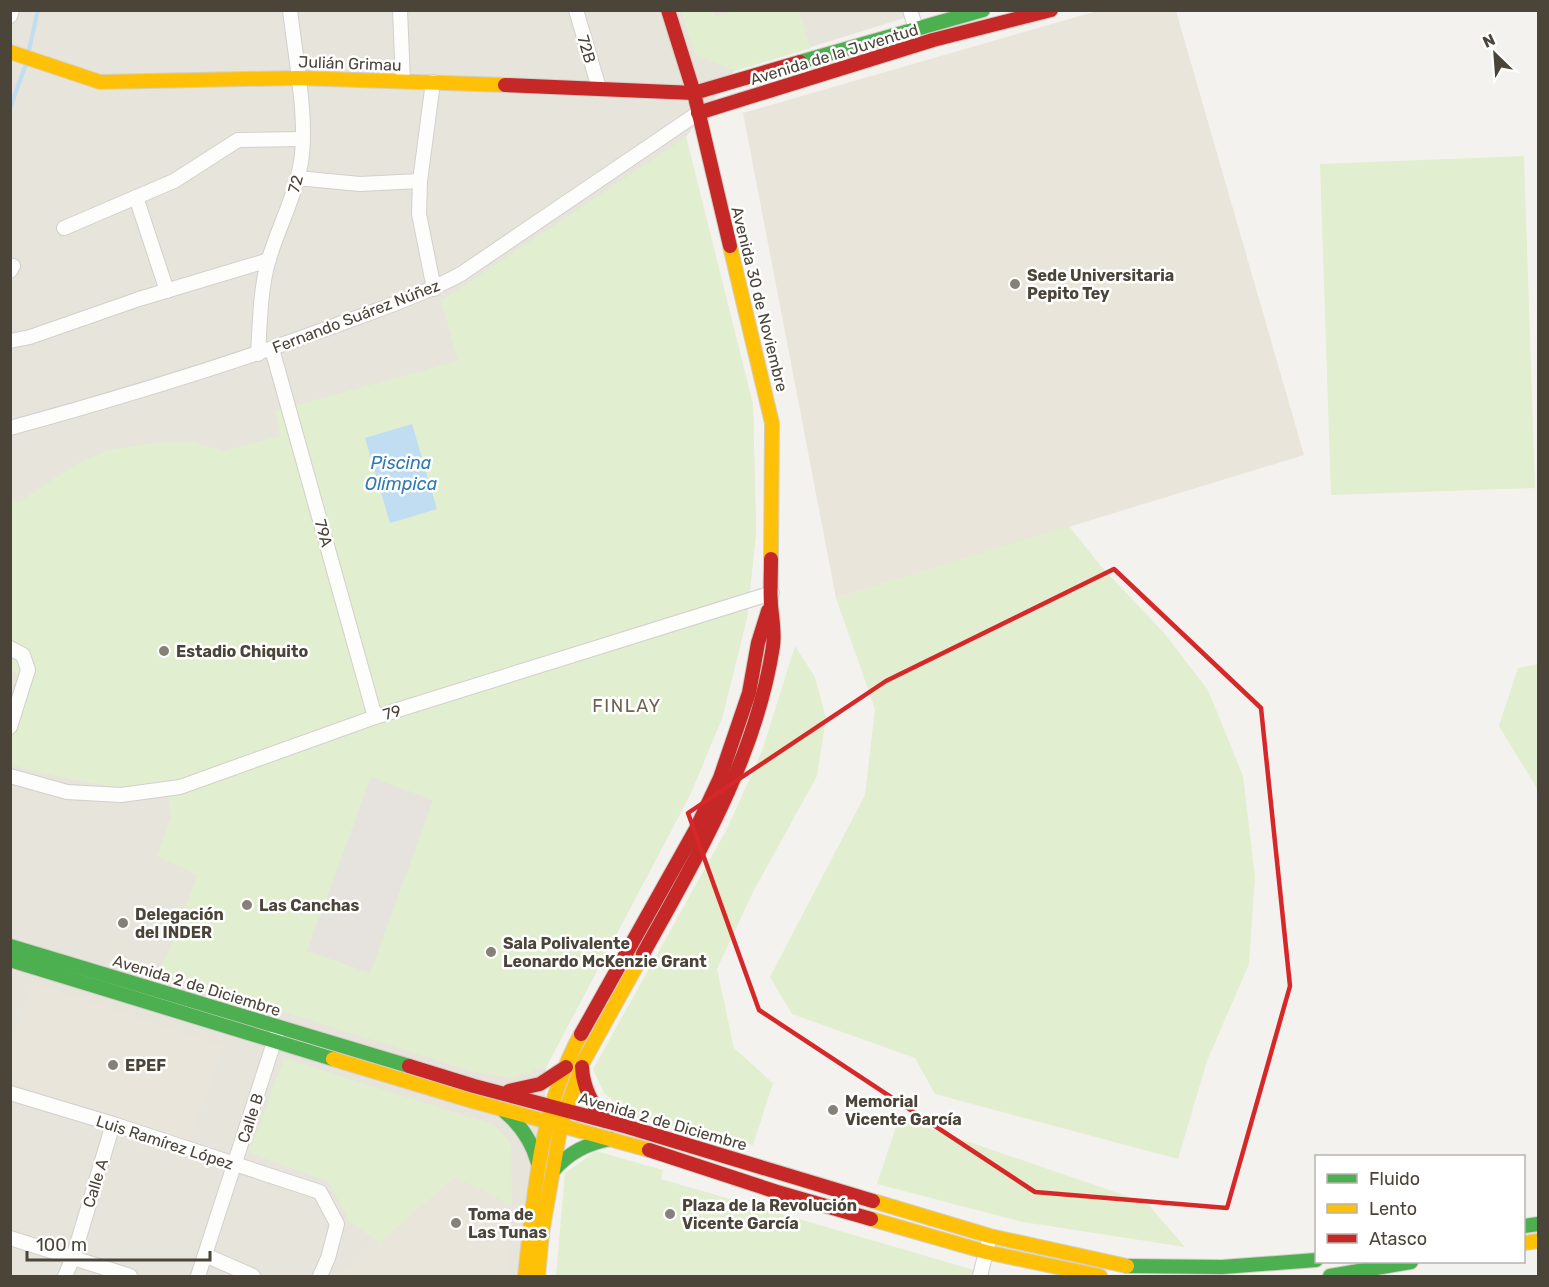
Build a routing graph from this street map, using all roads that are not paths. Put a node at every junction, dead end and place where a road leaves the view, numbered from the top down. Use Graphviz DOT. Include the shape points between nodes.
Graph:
graph roads {
  1 [pos="12,10"];
  2 [pos="290,10"];
  3 [pos="400,10"];
  4 [pos="576,10"];
  5 [pos="668,10"];
  6 [pos="910,10"];
  7 [pos="985,10"];
  8 [pos="1051,10"];
  9 [pos="10,16"];
  10 [pos="989,26"];
  11 [pos="916,28"];
  12 [pos="14,53"];
  13 [pos="685,65"];
  14 [pos="298,78"];
  15 [pos="403,81"];
  16 [pos="433,82"];
  17 [pos="730,84"];
  18 [pos="599,88"];
  19 [pos="694,93"];
  20 [pos="721,106"];
  21 [pos="698,113"];
  22 [pos="302,139"];
  23 [pos="704,139"];
  24 [pos="297,178"];
  25 [pos="420,182"];
  26 [pos="136,197"];
  27 [pos="64,228"];
  28 [pos="269,260"];
  29 [pos="434,289"];
  30 [pos="167,291"];
  31 [pos="10,341"];
  32 [pos="272,349"];
  33 [pos="258,354"];
  34 [pos="10,428"];
  35 [pos="771,597"];
  36 [pos="10,648"];
  37 [pos="375,717"];
  38 [pos="10,727"];
  39 [pos="10,776"];
  40 [pos="10,946"];
  41 [pos="10,960"];
  42 [pos="279,1028"];
  43 [pos="275,1042"];
  44 [pos="582,1064"];
  45 [pos="566,1067"];
  46 [pos="498,1092"];
  47 [pos="10,1093"];
  48 [pos="499,1108"];
  49 [pos="558,1108"];
  50 [pos="547,1121"];
  51 [pos="606,1121"];
  52 [pos="113,1124"];
  53 [pos="561,1124"];
  54 [pos="612,1139"];
  55 [pos="538,1163"];
  56 [pos="235,1166"];
  57 [pos="553,1171"];
  58 [pos="990,1236"];
  59 [pos="10,1238"];
  60 [pos="986,1252"];
  61 [pos="205,1255"];
  62 [pos="73,1258"];
  63 [pos="328,1258"];
  64 [pos="1315,1260"];
  65 [pos="1405,1263"];
  66 [pos="65,1276"];
  67 [pos="130,1276"];
  68 [pos="198,1276"];
  69 [pos="253,1276"];
  70 [pos="320,1276"];
  71 [pos="330,1276"];
  72 [pos="525,1276"];
  73 [pos="538,1276"];
  74 [pos="980,1276"];
  75 [pos="1100,1276"];
  76 [pos="1329,1276"];
  1 -- 9 [label="street"];
  2 -- 14 [label="street, 72"];
  3 -- 15 [label="street"];
  4 -- 18 [label="street, 72B"];
  5 -- 13 [label="main road, Avenida 30 de Noviembre"];
  6 -- 11 [label="street"];
  7 -- 10 [label="street"];
  7 -- 11 [label="main road, Avenida de la Juventud"];
  8 -- 10 [label="main road, Avenida de la Juventud"];
  10 -- 20 [label="main road, Avenida de la Juventud"];
  11 -- 17 [label="main road, Avenida de la Juventud"];
  12 -- 14 [label="main road, Julián Grimau" via="100,82"];
  13 -- 17 [label="main road"];
  13 -- 19 [label="main road, Avenida 30 de Noviembre"];
  14 -- 15 [label="main road, Julián Grimau"];
  14 -- 22 [label="street, 72"];
  15 -- 16 [label="main road, Julián Grimau"];
  16 -- 18 [label="main road, Julián Grimau"];
  16 -- 25 [label="street"];
  17 -- 19 [label="main road, Avenida de la Juventud"];
  18 -- 19 [label="main road, Julián Grimau"];
  19 -- 21 [label="main road, Avenida 30 de Noviembre"];
  20 -- 21 [label="main road, Avenida de la Juventud"];
  20 -- 23 [label="main road"];
  21 -- 23 [label="main road, Avenida 30 de Noviembre"];
  21 -- 29 [label="street, Fernando Suárez Núñez"];
  22 -- 24 [label="street, 72"];
  22 -- 26 [label="street" via="238,140 174,181"];
  23 -- 35 [label="main road, Avenida 30 de Noviembre" via="772,423"];
  24 -- 25 [label="street" via="360,184"];
  24 -- 28 [label="street, 72"];
  25 -- 29 [label="street" via="419,214"];
  26 -- 27 [label="street"];
  26 -- 30 [label="street"];
  28 -- 30 [label="street"];
  28 -- 33 [label="street, 72" via="262,290"];
  29 -- 32 [label="street, Fernando Suárez Núñez"];
  30 -- 31 [label="street" via="30,338"];
  32 -- 33 [label="street, Fernando Suárez Núñez"];
  32 -- 37 [label="street, 79A"];
  33 -- 34 [label="street, Fernando Suárez Núñez" via="132,395"];
  35 -- 37 [label="street, 79"];
  35 -- 44 [label="main road, Avenida 30 de Noviembre" via="774,643 763,696 734,782"];
  35 -- 45 [label="main road, Avenida 30 de Noviembre" via="749,693 720,777 696,829"];
  36 -- 38 [label="street" via="23,655 28,670"];
  37 -- 39 [label="street, 79" via="180,787 121,795 67,792"];
  40 -- 42 [label="main road, Avenida 2 de Diciembre"];
  41 -- 43 [label="main road, Avenida 2 de Diciembre"];
  42 -- 43 [label="street, Calle B"];
  42 -- 46 [label="main road, Avenida 2 de Diciembre"];
  43 -- 48 [label="main road, Avenida 2 de Diciembre"];
  43 -- 56 [label="street, Calle B"];
  44 -- 49 [label="main road, Avenida 30 de Noviembre"];
  44 -- 51 [label="main road" via="590,1099"];
  45 -- 46 [label="main road" via="528,1089"];
  45 -- 49 [label="main road, Avenida 30 de Noviembre"];
  46 -- 49 [label="main road, Avenida 2 de Diciembre"];
  47 -- 52 [label="street, Luis Ramírez López"];
  48 -- 50 [label="main road, Avenida 2 de Diciembre"];
  48 -- 55 [label="main road" via="528,1134"];
  49 -- 50 [label="main road, Avenida 30 de Noviembre"];
  49 -- 51 [label="main road, Avenida 2 de Diciembre"];
  49 -- 53 [label="main road, Avenida 30 de Noviembre"];
  50 -- 53 [label="main road, Avenida 2 de Diciembre"];
  50 -- 55 [label="main road, Avenida 30 de Noviembre"];
  51 -- 58 [label="main road, Avenida 2 de Diciembre"];
  52 -- 56 [label="street, Luis Ramírez López"];
  52 -- 62 [label="street, Calle A"];
  53 -- 54 [label="main road, Avenida 2 de Diciembre"];
  53 -- 57 [label="main road, Avenida 30 de Noviembre"];
  54 -- 57 [label="main road" via="576,1149"];
  54 -- 60 [label="main road, Avenida 2 de Diciembre" via="777,1192"];
  55 -- 72 [label="main road, Avenida 30 de Noviembre"];
  56 -- 61 [label="street, Calle B"];
  56 -- 63 [label="street, Luis Ramírez López" via="320,1192 337,1224"];
  57 -- 73 [label="main road, Avenida 30 de Noviembre"];
  58 -- 60 [label="street"];
  58 -- 64 [label="main road, Avenida 2 de Diciembre" via="1124,1266 1222,1267"];
  59 -- 62 [label="street"];
  60 -- 74 [label="street"];
  60 -- 75 [label="main road, Avenida 2 de Diciembre"];
  61 -- 68 [label="street, Calle B"];
  61 -- 69 [label="street"];
  62 -- 66 [label="street, Calle A"];
  62 -- 67 [label="street"];
  63 -- 70 [label="street"];
  63 -- 71 [label="street"];
  65 -- 76 [label="main road"];
}
